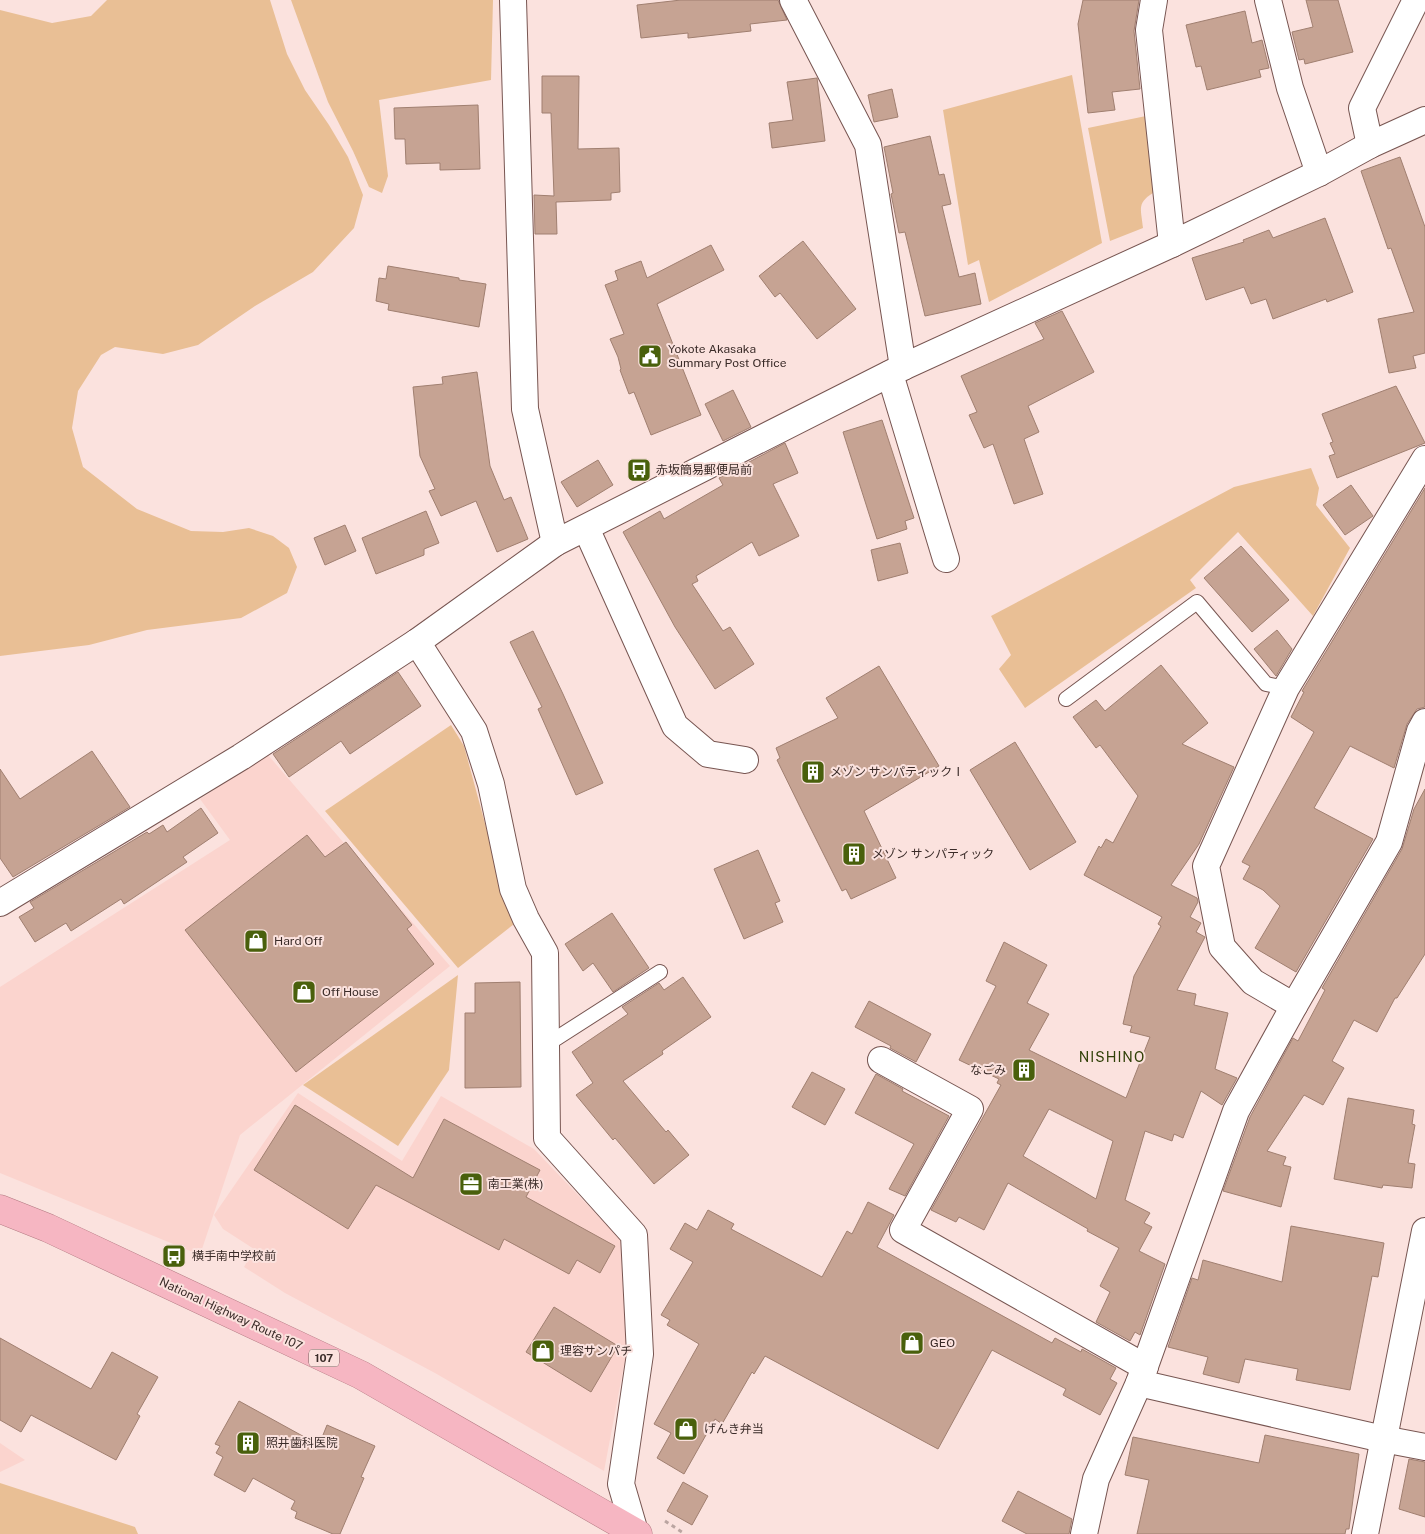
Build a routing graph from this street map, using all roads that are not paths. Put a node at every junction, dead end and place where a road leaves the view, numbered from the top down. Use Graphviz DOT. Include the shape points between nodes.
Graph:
graph roads {
  1 [pos="513,0"];
  2 [pos="793,0"];
  3 [pos="1154,0"];
  4 [pos="1268,0"];
  5 [pos="1416,0"];
  6 [pos="1425,120"];
  7 [pos="1370,145"];
  8 [pos="1319,173"];
  9 [pos="1172,244"];
  10 [pos="897,370"];
  11 [pos="1425,459"];
  12 [pos="586,528"];
  13 [pos="555,543"];
  14 [pos="946,559"];
  15 [pos="417,642"];
  16 [pos="1286,688"];
  17 [pos="1066,699"];
  18 [pos="1425,722"];
  19 [pos="745,760"];
  20 [pos="0,903"];
  21 [pos="660,972"];
  22 [pos="1294,1006"];
  23 [pos="546,1045"];
  24 [pos="881,1060"];
  25 [pos="0,1208"];
  26 [pos="1424,1244"];
  27 [pos="1142,1375"];
  28 [pos="1383,1439"];
  29 [pos="1425,1447"];
  30 [pos="636,1533"];
  31 [pos="1084,1534"];
  32 [pos="1365,1534"];
  1 -- 13 [label="street" via="525,409"];
  2 -- 10 [label="street" via="868,145"];
  3 -- 9 [label="street" via="1149,30"];
  4 -- 8 [label="street" via="1290,88"];
  5 -- 7 [label="street" via="1362,108"];
  6 -- 7 [label="street"];
  7 -- 8 [label="street"];
  8 -- 9 [label="street"];
  9 -- 10 [label="street"];
  10 -- 12 [label="street"];
  10 -- 14 [label="street"];
  11 -- 16 [label="street"];
  12 -- 13 [label="street"];
  12 -- 19 [label="street" via="675,726 708,754"];
  13 -- 15 [label="street"];
  15 -- 20 [label="street" via="241,757"];
  15 -- 23 [label="street" via="474,731 491,784 513,889 545,953"];
  16 -- 17 [label="lane" via="1266,684 1197,602"];
  16 -- 22 [label="street" via="1206,866 1222,947 1253,982"];
  18 -- 22 [label="street" via="1389,842"];
  21 -- 23 [label="lane"];
  22 -- 27 [label="street" via="1236,1111"];
  23 -- 30 [label="street" via="547,1138 634,1236 640,1354 621,1484"];
  24 -- 27 [label="street" via="970,1109 903,1230"];
  25 -- 30 [label="highway, National Highway Route 107 / 107" via="361,1375"];
  26 -- 28 [label="street"];
  27 -- 28 [label="street"];
  27 -- 31 [label="street" via="1096,1479"];
  28 -- 29 [label="street"];
  28 -- 32 [label="street"];
}
